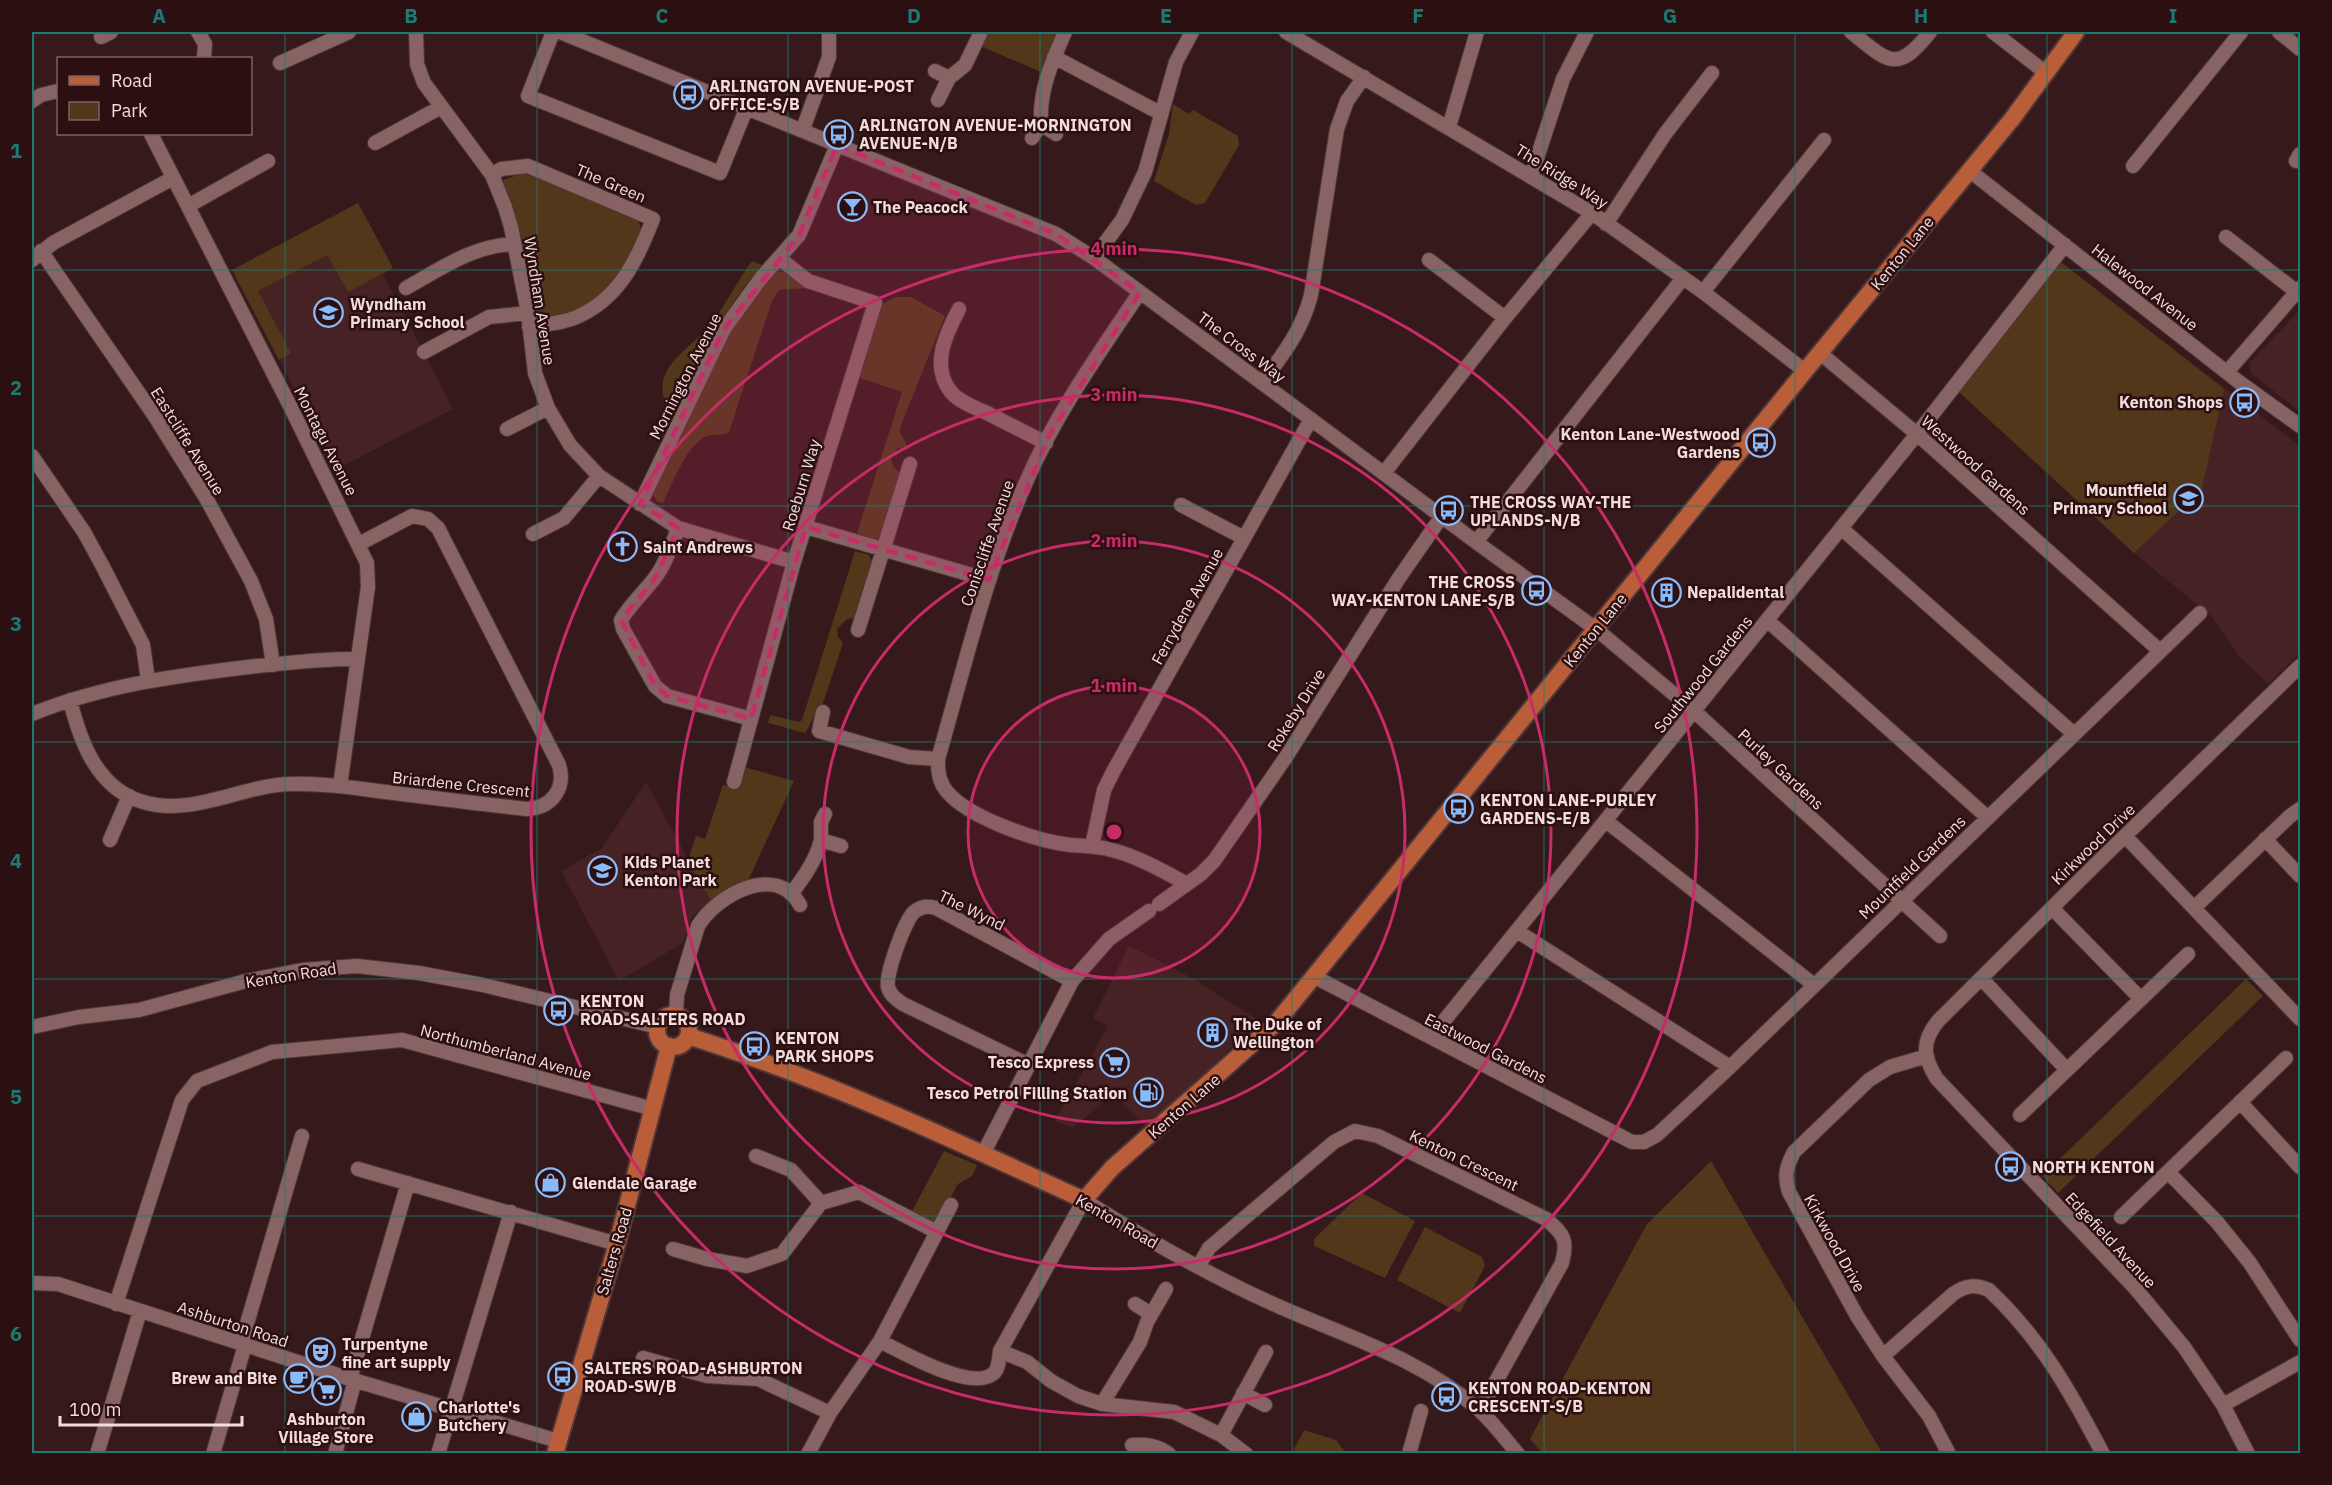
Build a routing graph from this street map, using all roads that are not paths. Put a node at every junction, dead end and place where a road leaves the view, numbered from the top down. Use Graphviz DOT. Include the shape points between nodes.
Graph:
graph roads {
  1 [pos="198,32"];
  2 [pos="349,32"];
  3 [pos="416,32"];
  4 [pos="553,32"];
  5 [pos="829,32"];
  6 [pos="981,32"];
  7 [pos="1065,32"];
  8 [pos="1192,32"];
  9 [pos="1286,32"];
  10 [pos="1477,32"];
  11 [pos="1587,32"];
  12 [pos="1851,32"];
  13 [pos="1930,32"];
  14 [pos="1993,32"];
  15 [pos="2076,32"];
  16 [pos="2241,32"];
  17 [pos="2279,32"];
  18 [pos="568,33"];
  19 [pos="2301,49"];
  20 [pos="204,57"];
  21 [pos="1054,57"];
  22 [pos="280,63"];
  23 [pos="935,71"];
  24 [pos="1712,73"];
  25 [pos="2046,73"];
  26 [pos="1364,76"];
  27 [pos="949,78"];
  28 [pos="57,91"];
  29 [pos="32,100"];
  30 [pos="938,100"];
  31 [pos="441,107"];
  32 [pos="747,107"];
  33 [pos="1160,113"];
  34 [pos="1041,124"];
  35 [pos="1449,128"];
  36 [pos="802,129"];
  37 [pos="1056,134"];
  38 [pos="152,135"];
  39 [pos="1032,138"];
  40 [pos="1824,140"];
  41 [pos="375,143"];
  42 [pos="837,145"];
  43 [pos="268,161"];
  44 [pos="2133,166"];
  45 [pos="1970,171"];
  46 [pos="492,175"];
  47 [pos="1531,176"];
  48 [pos="173,178"];
  49 [pos="188,206"];
  50 [pos="1592,213"];
  51 [pos="1606,224"];
  52 [pos="2226,237"];
  53 [pos="514,244"];
  54 [pos="2065,245"];
  55 [pos="36,255"];
  56 [pos="779,258"];
  57 [pos="1094,258"];
  58 [pos="1429,260"];
  59 [pos="1683,278"];
  60 [pos="406,288"];
  61 [pos="2299,290"];
  62 [pos="1140,292"];
  63 [pos="1703,292"];
  64 [pos="959,309"];
  65 [pos="1506,318"];
  66 [pos="528,320"];
  67 [pos="424,352"];
  68 [pos="1820,353"];
  69 [pos="1805,371"];
  70 [pos="2227,372"];
  71 [pos="1262,383"];
  72 [pos="548,408"];
  73 [pos="1311,419"];
  74 [pos="2301,426"];
  75 [pos="507,429"];
  76 [pos="1917,434"];
  77 [pos="1046,443"];
  78 [pos="32,456"];
  79 [pos="910,464"];
  80 [pos="1384,473"];
  81 [pos="598,476"];
  82 [pos="640,504"];
  83 [pos="1181,505"];
  84 [pos="1442,516"];
  85 [pos="806,527"];
  86 [pos="678,528"];
  87 [pos="1841,528"];
  88 [pos="533,534"];
  89 [pos="1244,538"];
  90 [pos="1476,542"];
  91 [pos="359,544"];
  92 [pos="884,550"];
  93 [pos="794,562"];
  94 [pos="989,580"];
  95 [pos="2200,613"];
  96 [pos="1767,621"];
  97 [pos="1596,629"];
  98 [pos="858,630"];
  99 [pos="2160,651"];
  100 [pos="358,658"];
  101 [pos="273,665"];
  102 [pos="2301,666"];
  103 [pos="148,680"];
  104 [pos="70,700"];
  105 [pos="1694,711"];
  106 [pos="823,712"];
  107 [pos="32,714"];
  108 [pos="751,720"];
  109 [pos="2074,734"];
  110 [pos="938,759"];
  111 [pos="734,782"];
  112 [pos="340,786"];
  113 [pos="129,796"];
  114 [pos="2301,809"];
  115 [pos="825,814"];
  116 [pos="1987,817"];
  117 [pos="1606,821"];
  118 [pos="2125,836"];
  119 [pos="2265,839"];
  120 [pos="110,840"];
  121 [pos="821,840"];
  122 [pos="841,846"];
  123 [pos="1092,846"];
  124 [pos="2301,876"];
  125 [pos="1187,884"];
  126 [pos="1900,901"];
  127 [pos="2052,908"];
  128 [pos="2194,908"];
  129 [pos="1518,931"];
  130 [pos="1940,936"];
  131 [pos="2188,954"];
  132 [pos="1315,977"];
  133 [pos="1981,978"];
  134 [pos="1072,981"];
  135 [pos="1814,985"];
  136 [pos="2141,999"];
  137 [pos="676,1016"];
  138 [pos="2301,1019"];
  139 [pos="32,1027"];
  140 [pos="658,1027"];
  141 [pos="688,1036"];
  142 [pos="1431,1037"];
  143 [pos="669,1046"];
  144 [pos="2286,1058"];
  145 [pos="1928,1060"];
  146 [pos="1029,1065"];
  147 [pos="1730,1067"];
  148 [pos="2067,1070"];
  149 [pos="2240,1102"];
  150 [pos="653,1109"];
  151 [pos="2020,1115"];
  152 [pos="302,1136"];
  153 [pos="1644,1142"];
  154 [pos="983,1154"];
  155 [pos="756,1156"];
  156 [pos="2301,1167"];
  157 [pos="358,1169"];
  158 [pos="2168,1172"];
  159 [pos="408,1183"];
  160 [pos="1084,1200"];
  161 [pos="821,1203"];
  162 [pos="951,1205"];
  163 [pos="511,1212"];
  164 [pos="2121,1216"];
  165 [pos="936,1232"];
  166 [pos="617,1244"];
  167 [pos="673,1249"];
  168 [pos="1198,1267"];
  169 [pos="32,1284"];
  170 [pos="1166,1289"];
  171 [pos="116,1304"];
  172 [pos="1135,1304"];
  173 [pos="140,1311"];
  174 [pos="1151,1314"];
  175 [pos="2301,1340"];
  176 [pos="880,1341"];
  177 [pos="243,1344"];
  178 [pos="1000,1351"];
  179 [pos="1266,1352"];
  180 [pos="1883,1356"];
  181 [pos="644,1358"];
  182 [pos="2301,1362"];
  183 [pos="352,1379"];
  184 [pos="1243,1394"];
  185 [pos="1102,1404"];
  186 [pos="2223,1405"];
  187 [pos="1265,1406"];
  188 [pos="451,1409"];
  189 [pos="1480,1410"];
  190 [pos="1421,1411"];
  191 [pos="830,1413"];
  192 [pos="1221,1435"];
  193 [pos="1132,1445"];
  194 [pos="556,1448"];
  195 [pos="815,1451"];
  196 [pos="2247,1453"];
  197 [pos="97,1454"];
  198 [pos="213,1454"];
  199 [pos="335,1454"];
  200 [pos="438,1454"];
  201 [pos="1169,1454"];
  202 [pos="1246,1454"];
  203 [pos="1409,1454"];
  204 [pos="1518,1454"];
  205 [pos="1949,1454"];
  206 [pos="2103,1454"];
  1 -- 20 [label="street" via="205,44"];
  2 -- 22 [label="street"];
  3 -- 31 [label="street, Wyndham Avenue" via="417,64"];
  4 -- 32 [label="street" via="528,96 720,173"];
  5 -- 36 [label="street" via="829,57"];
  6 -- 27 [label="street" via="965,65"];
  7 -- 21 [label="street"];
  8 -- 33 [label="street" via="1176,62"];
  9 -- 26 [label="street, The Ridge Way"];
  10 -- 35 [label="street"];
  11 -- 47 [label="street" via="1563,79"];
  12 -- 13 [label="street" via="1890,60 1903,59"];
  14 -- 25 [label="street"];
  15 -- 25 [label="main road, Kenton Lane"];
  16 -- 44 [label="street"];
  17 -- 19 [label="street"];
  18 -- 32 [label="street, The Cross Way"];
  21 -- 33 [label="street"];
  21 -- 34 [label="street" via="1045,77"];
  23 -- 27 [label="street"];
  24 -- 51 [label="street" via="1665,134"];
  25 -- 45 [label="main road, Kenton Lane"];
  26 -- 35 [label="street, The Ridge Way"];
  26 -- 71 [label="street" via="1347,101 1337,129 1305,318"];
  27 -- 30 [label="street"];
  28 -- 29 [label="street"];
  31 -- 41 [label="street"];
  31 -- 46 [label="street, Wyndham Avenue"];
  32 -- 36 [label="street, The Cross Way"];
  33 -- 57 [label="street" via="1145,172 1122,220"];
  34 -- 37 [label="street"];
  34 -- 39 [label="street"];
  35 -- 47 [label="street, The Ridge Way"];
  36 -- 42 [label="street, The Cross Way"];
  38 -- 48 [label="street, Montagu Avenue"];
  40 -- 63 [label="street"];
  42 -- 56 [label="street, Mornington Avenue" via="799,235"];
  42 -- 57 [label="street, The Cross Way" via="1056,234"];
  43 -- 49 [label="street"];
  45 -- 54 [label="street, Halewood Avenue"];
  45 -- 68 [label="main road, Kenton Lane"];
  46 -- 53 [label="street, Wyndham Avenue"];
  46 -- 66 [label="street, The Green" via="528,166 653,219 639,257 605,299 583,315"];
  47 -- 50 [label="street, The Ridge Way"];
  48 -- 49 [label="street, Montagu Avenue"];
  48 -- 55 [label="street"];
  49 -- 91 [label="street, Montagu Avenue"];
  50 -- 51 [label="street, The Ridge Way"];
  50 -- 65 [label="street"];
  51 -- 59 [label="street, The Ridge Way"];
  52 -- 61 [label="street"];
  53 -- 60 [label="street" via="470,253"];
  53 -- 66 [label="street, Wyndham Avenue"];
  54 -- 70 [label="street, Halewood Avenue"];
  54 -- 76 [label="street, Southwood Gardens"];
  55 -- 101 [label="street, Eastcliffe Avenue" via="154,415 206,498 251,581 266,619"];
  56 -- 82 [label="street, Mornington Avenue" via="724,329"];
  56 -- 85 [label="street, Roeburn Way" via="808,281 875,303"];
  57 -- 62 [label="street, The Cross Way"];
  58 -- 65 [label="street"];
  59 -- 63 [label="street, The Ridge Way"];
  59 -- 90 [label="street"];
  61 -- 70 [label="street"];
  62 -- 71 [label="street, The Cross Way"];
  62 -- 77 [label="street, Coniscliffe Avenue"];
  63 -- 69 [label="street, The Ridge Way"];
  64 -- 77 [label="street" via="941,352 940,364 951,393"];
  65 -- 80 [label="street"];
  66 -- 67 [label="street" via="489,317"];
  66 -- 72 [label="street, Wyndham Avenue" via="535,373"];
  68 -- 69 [label="main road, Kenton Lane"];
  68 -- 76 [label="street, Westwood Gardens"];
  69 -- 97 [label="main road, Kenton Lane"];
  70 -- 74 [label="street, Halewood Avenue"];
  71 -- 73 [label="street, The Cross Way"];
  72 -- 75 [label="street"];
  72 -- 81 [label="street, Wyndham Avenue" via="570,445"];
  73 -- 80 [label="street, The Cross Way"];
  73 -- 89 [label="street, Ferrydene Avenue"];
  76 -- 87 [label="street, Southwood Gardens"];
  76 -- 99 [label="street, Westwood Gardens"];
  77 -- 94 [label="street, Coniscliffe Avenue" via="1015,508"];
  78 -- 103 [label="street" via="102,565 142,645"];
  79 -- 92 [label="street"];
  80 -- 84 [label="street, The Cross Way"];
  81 -- 82 [label="street, Wyndham Avenue"];
  81 -- 88 [label="street" via="564,518"];
  82 -- 86 [label="street, Wyndham Avenue"];
  83 -- 89 [label="street"];
  84 -- 90 [label="street, The Cross Way"];
  84 -- 125 [label="street, Rokeby Drive" via="1214,861"];
  85 -- 92 [label="street"];
  85 -- 93 [label="street, Roeburn Way"];
  86 -- 93 [label="street, Wyndham Avenue"];
  86 -- 108 [label="street" via="655,578 621,620 622,629 654,686 667,696"];
  87 -- 96 [label="street, Southwood Gardens"];
  87 -- 109 [label="street"];
  89 -- 123 [label="street, Ferrydene Avenue" via="1104,790"];
  90 -- 97 [label="street, The Cross Way"];
  91 -- 100 [label="street, Montagu Avenue" via="368,573"];
  91 -- 112 [label="street, Briardene Crescent" via="412,516 434,523 559,765 561,778 550,801 527,809"];
  92 -- 94 [label="street"];
  92 -- 98 [label="street"];
  93 -- 108 [label="street, Roeburn Way"];
  94 -- 110 [label="street, Coniscliffe Avenue"];
  95 -- 99 [label="street, Mountfield Gardens"];
  96 -- 105 [label="street, Southwood Gardens"];
  96 -- 116 [label="street"];
  97 -- 105 [label="street, Purley Gardens"];
  97 -- 132 [label="main road, Kenton Lane"];
  99 -- 109 [label="street, Mountfield Gardens"];
  100 -- 101 [label="street"];
  100 -- 112 [label="street, Montagu Avenue"];
  101 -- 103 [label="street"];
  102 -- 118 [label="street, Kirkwood Drive"];
  103 -- 104 [label="street"];
  104 -- 107 [label="street"];
  104 -- 113 [label="street, Briardene Crescent" via="79,735 93,763 110,783"];
  105 -- 117 [label="street, Southwood Gardens"];
  105 -- 126 [label="street, Purley Gardens"];
  106 -- 110 [label="street" via="819,731 909,757"];
  108 -- 111 [label="street, Roeburn Way"];
  109 -- 116 [label="street, Mountfield Gardens"];
  110 -- 123 [label="street" via="942,785 967,808 1016,832 1070,845"];
  112 -- 113 [label="street, Briardene Crescent" via="274,784 172,806"];
  113 -- 120 [label="street"];
  114 -- 119 [label="street"];
  115 -- 121 [label="street"];
  116 -- 126 [label="street, Mountfield Gardens"];
  117 -- 129 [label="street, Southwood Gardens"];
  117 -- 135 [label="street"];
  118 -- 127 [label="street, Kirkwood Drive"];
  118 -- 128 [label="street"];
  119 -- 124 [label="street"];
  119 -- 128 [label="street"];
  121 -- 122 [label="street"];
  121 -- 137 [label="street" via="795,899 771,884 751,886 704,915 678,995"];
  123 -- 125 [label="street" via="1143,860"];
  125 -- 134 [label="street, Rokeby Drive" via="1115,934"];
  126 -- 130 [label="street, Purley Gardens"];
  126 -- 135 [label="street, Mountfield Gardens"];
  127 -- 133 [label="street, Kirkwood Drive"];
  127 -- 136 [label="street"];
  128 -- 138 [label="street"];
  129 -- 142 [label="street, Southwood Gardens"];
  129 -- 147 [label="street"];
  131 -- 136 [label="street"];
  132 -- 142 [label="street, Eastwood Gardens"];
  132 -- 160 [label="main road, Kenton Lane" via="1276,1023 1112,1168"];
  133 -- 145 [label="street, Kirkwood Drive" via="1929,1032 1925,1046"];
  133 -- 148 [label="street"];
  134 -- 146 [label="street, Rokeby Drive"];
  134 -- 146 [label="street, The Wynd" via="936,908 924,906 912,913 906,923 887,986 893,997"];
  135 -- 147 [label="street, Mountfield Gardens"];
  136 -- 148 [label="street"];
  137 -- 140 [label="main road" via="663,1019"];
  137 -- 141 [label="main road" via="687,1024"];
  139 -- 140 [label="street, Kenton Road" via="139,1011 302,970 357,966 483,985"];
  140 -- 143 [label="main road" via="657,1035"];
  141 -- 143 [label="main road" via="679,1046"];
  141 -- 154 [label="main road, Kenton Road" via="846,1094"];
  142 -- 153 [label="street, Eastwood Gardens" via="1632,1142"];
  143 -- 150 [label="main road, Salters Road"];
  144 -- 149 [label="street"];
  145 -- 180 [label="street, Kirkwood Drive" via="1890,1067 1869,1080 1794,1152 1786,1166 1789,1192"];
  145 -- 186 [label="street, Edgefield Avenue" via="1937,1079 1953,1097 2135,1288 2184,1347"];
  146 -- 154 [label="street, Rokeby Drive"];
  147 -- 153 [label="street, Mountfield Gardens" via="1657,1135"];
  148 -- 151 [label="street"];
  149 -- 156 [label="street"];
  149 -- 158 [label="street"];
  150 -- 166 [label="main road, Salters Road"];
  150 -- 171 [label="street, Northumberland Avenue" via="402,1040 272,1052 227,1068 197,1081 182,1100"];
  152 -- 177 [label="street"];
  154 -- 160 [label="main road, Kenton Road"];
  155 -- 161 [label="street" via="791,1170"];
  157 -- 159 [label="street"];
  158 -- 164 [label="street"];
  158 -- 175 [label="street" via="2250,1263"];
  159 -- 163 [label="street"];
  159 -- 183 [label="street"];
  160 -- 168 [label="street, Kenton Road"];
  160 -- 178 [label="street"];
  161 -- 165 [label="street" via="859,1192"];
  161 -- 167 [label="street" via="782,1254 747,1266"];
  162 -- 165 [label="street"];
  163 -- 166 [label="street"];
  163 -- 188 [label="street"];
  165 -- 176 [label="street"];
  166 -- 194 [label="main road, Salters Road"];
  168 -- 189 [label="street, Kenton Road" via="1422,1369"];
  168 -- 189 [label="street, Kenton Crescent" via="1209,1248 1334,1142 1355,1131 1378,1136 1546,1219 1561,1231 1566,1248 1562,1263"];
  169 -- 171 [label="street, Ashburton Road" via="58,1284"];
  170 -- 174 [label="street"];
  171 -- 173 [label="street, Ashburton Road"];
  172 -- 174 [label="street"];
  173 -- 177 [label="street, Ashburton Road"];
  173 -- 197 [label="street"];
  174 -- 185 [label="street" via="1140,1342"];
  176 -- 178 [label="street" via="930,1367 976,1379 994,1373"];
  176 -- 191 [label="street"];
  177 -- 183 [label="street, Ashburton Road"];
  177 -- 198 [label="street"];
  178 -- 185 [label="street" via="1027,1362 1078,1396"];
  179 -- 184 [label="street"];
  180 -- 205 [label="street, Kirkwood Drive" via="1929,1416"];
  180 -- 206 [label="street" via="1963,1287 1989,1290 2047,1355"];
  181 -- 191 [label="street" via="707,1376 758,1379"];
  182 -- 186 [label="street"];
  183 -- 188 [label="street, Ashburton Road"];
  183 -- 199 [label="street"];
  184 -- 187 [label="street"];
  184 -- 192 [label="street"];
  185 -- 192 [label="street" via="1174,1412"];
  186 -- 196 [label="street, Edgefield Avenue"];
  188 -- 194 [label="street, Ashburton Road"];
  188 -- 200 [label="street"];
  189 -- 204 [label="street, Kenton Road"];
  190 -- 203 [label="street"];
  191 -- 195 [label="street"];
  192 -- 202 [label="street"];
  193 -- 201 [label="street" via="1147,1444"];
}
